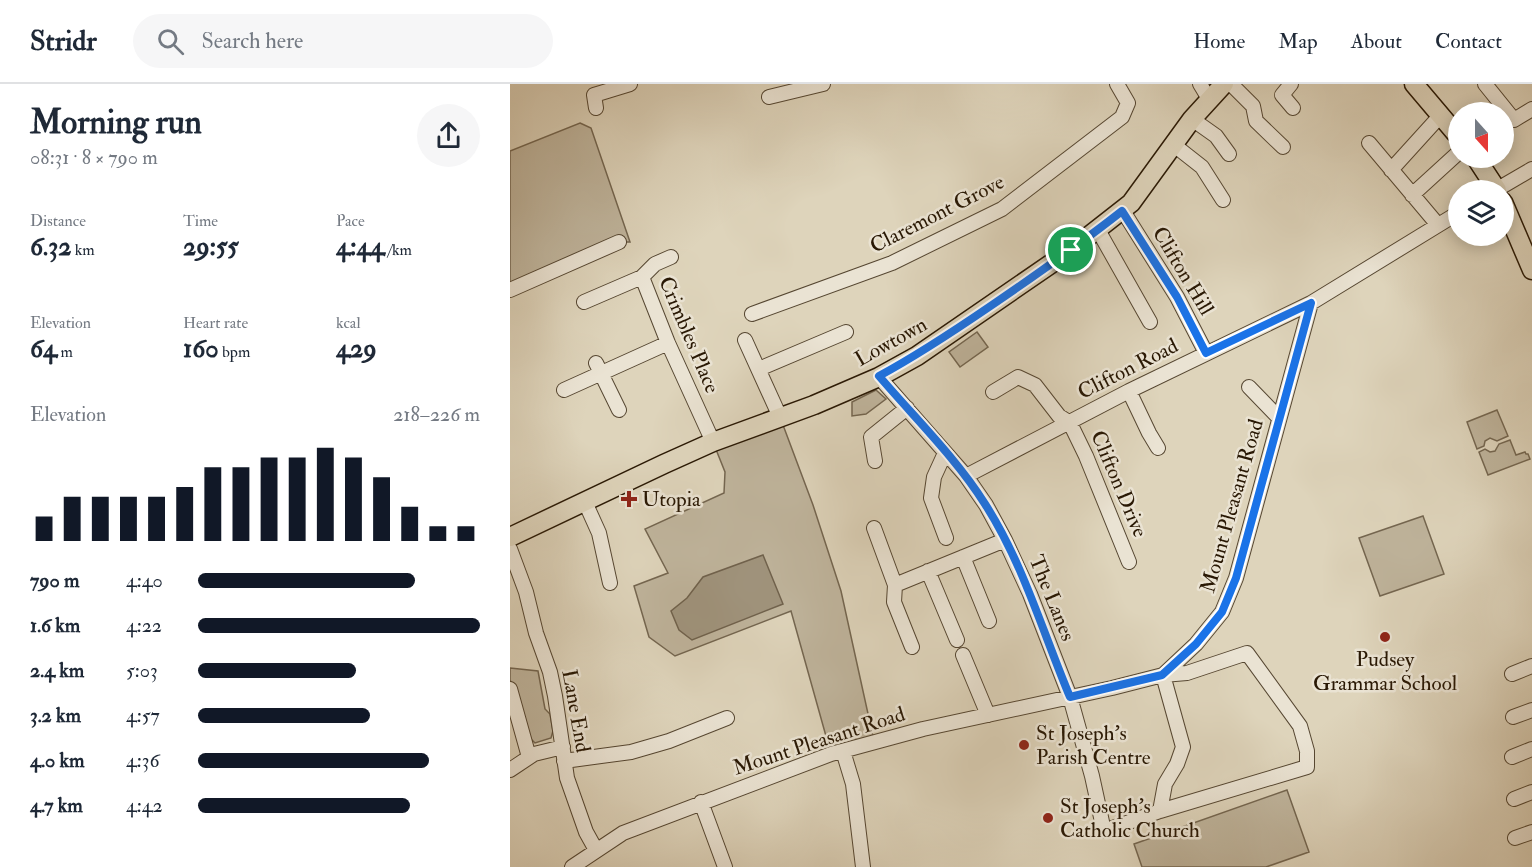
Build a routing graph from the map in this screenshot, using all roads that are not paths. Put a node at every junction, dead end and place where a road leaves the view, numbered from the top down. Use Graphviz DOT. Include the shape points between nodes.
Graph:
graph roads {
  1 [pos="630,84"];
  2 [pos="824,84"];
  3 [pos="1117,84"];
  4 [pos="1224,84"];
  5 [pos="1231,84"];
  6 [pos="1291,84"];
  7 [pos="1414,84"];
  8 [pos="1485,84"];
  9 [pos="1204,92"];
  10 [pos="594,96"];
  11 [pos="769,97"];
  12 [pos="1293,108"];
  13 [pos="1532,109"];
  14 [pos="1440,116"];
  15 [pos="1192,119"];
  16 [pos="1448,125"];
  17 [pos="1369,143"];
  18 [pos="1174,145"];
  19 [pos="1283,147"];
  20 [pos="1229,154"];
  21 [pos="1448,162"];
  22 [pos="1532,169"];
  23 [pos="1391,170"];
  24 [pos="1514,180"];
  25 [pos="1412,195"];
  26 [pos="1223,200"];
  27 [pos="1122,211"];
  28 [pos="1448,219"];
  29 [pos="1438,225"];
  30 [pos="1514,228"];
  31 [pos="1098,230"];
  32 [pos="619,242"];
  33 [pos="671,257"];
  34 [pos="1532,270"];
  35 [pos="642,277"];
  36 [pos="510,290"];
  37 [pos="584,302"];
  38 [pos="1311,303"];
  39 [pos="752,314"];
  40 [pos="1150,322"];
  41 [pos="846,332"];
  42 [pos="745,340"];
  43 [pos="668,343"];
  44 [pos="1206,353"];
  45 [pos="598,368"];
  46 [pos="759,369"];
  47 [pos="879,376"];
  48 [pos="1248,387"];
  49 [pos="564,390"];
  50 [pos="1129,391"];
  51 [pos="993,392"];
  52 [pos="907,408"];
  53 [pos="619,410"];
  54 [pos="1280,418"];
  55 [pos="765,423"];
  56 [pos="1070,423"];
  57 [pos="713,442"];
  58 [pos="1158,448"];
  59 [pos="945,453"];
  60 [pos="875,461"];
  61 [pos="966,476"];
  62 [pos="585,502"];
  63 [pos="874,528"];
  64 [pos="510,537"];
  65 [pos="946,538"];
  66 [pos="1005,540"];
  67 [pos="510,549"];
  68 [pos="963,557"];
  69 [pos="1129,562"];
  70 [pos="928,571"];
  71 [pos="610,583"];
  72 [pos="895,585"];
  73 [pos="989,621"];
  74 [pos="957,640"];
  75 [pos="912,647"];
  76 [pos="963,655"];
  77 [pos="1532,666"];
  78 [pos="1512,674"];
  79 [pos="1162,675"];
  80 [pos="510,689"];
  81 [pos="1070,697"];
  82 [pos="1532,710"];
  83 [pos="988,715"];
  84 [pos="1513,717"];
  85 [pos="727,718"];
  86 [pos="562,747"];
  87 [pos="1532,749"];
  88 [pos="843,751"];
  89 [pos="529,757"];
  90 [pos="1512,757"];
  91 [pos="564,761"];
  92 [pos="510,770"];
  93 [pos="1532,792"];
  94 [pos="1514,799"];
  95 [pos="701,802"];
  96 [pos="1160,811"];
  97 [pos="1532,832"];
  98 [pos="1515,838"];
  99 [pos="596,850"];
  100 [pos="572,867"];
  101 [pos="724,867"];
  102 [pos="863,867"];
  1 -- 10 [label="street"];
  2 -- 11 [label="street"];
  3 -- 39 [label="street, Claremont Grove" via="1128,103 1122,117 1002,209 892,263"];
  4 -- 9 [label="main road, Lowtown"];
  5 -- 19 [label="street" via="1253,106 1256,122"];
  6 -- 12 [label="street" via="1282,95"];
  7 -- 14 [label="main road"];
  8 -- 13 [label="street" via="1514,120"];
  9 -- 15 [label="main road, Lowtown"];
  14 -- 16 [label="main road"];
  14 -- 23 [label="street"];
  15 -- 18 [label="main road, Lowtown"];
  15 -- 20 [label="street" via="1216,136"];
  17 -- 23 [label="street"];
  18 -- 26 [label="street" via="1202,166"];
  18 -- 27 [label="main road, Lowtown"];
  21 -- 25 [label="street"];
  22 -- 24 [label="street"];
  23 -- 25 [label="street"];
  25 -- 29 [label="street"];
  27 -- 31 [label="main road, Lowtown"];
  27 -- 44 [label="street, Clifton Hill" via="1177,297"];
  28 -- 29 [label="street"];
  29 -- 38 [label="street"];
  30 -- 34 [label="main road"];
  31 -- 40 [label="street"];
  31 -- 47 [label="main road, Lowtown" via="956,331"];
  32 -- 36 [label="street"];
  33 -- 35 [label="street, Crimbles Place" via="655,264"];
  35 -- 37 [label="street"];
  35 -- 43 [label="street, Crimbles Place"];
  38 -- 44 [label="street, Clifton Road"];
  38 -- 54 [label="street, Mount Pleasant Road"];
  41 -- 46 [label="street"];
  42 -- 46 [label="street"];
  43 -- 45 [label="street" via="629,368"];
  43 -- 57 [label="street, Crimbles Place"];
  44 -- 50 [label="street, Clifton Road"];
  45 -- 49 [label="street"];
  45 -- 53 [label="street"];
  46 -- 55 [label="street"];
  47 -- 52 [label="street, The Lanes"];
  47 -- 55 [label="main road, Lowtown"];
  48 -- 54 [label="street"];
  50 -- 56 [label="street, Clifton Road"];
  50 -- 58 [label="street"];
  51 -- 56 [label="street" via="1018,377 1035,386 1059,416"];
  52 -- 59 [label="street, The Lanes"];
  52 -- 60 [label="street" via="871,437"];
  54 -- 79 [label="street, Mount Pleasant Road" via="1236,578 1222,612 1196,644"];
  55 -- 57 [label="main road, Lowtown"];
  56 -- 61 [label="street, Clifton Road"];
  56 -- 69 [label="street, Clifton Drive"];
  57 -- 62 [label="main road, Lowtown"];
  59 -- 61 [label="street, The Lanes"];
  59 -- 65 [label="street" via="934,477 931,498"];
  61 -- 66 [label="street, The Lanes"];
  62 -- 64 [label="main road, Lowtown"];
  62 -- 71 [label="street" via="599,533"];
  63 -- 72 [label="street"];
  66 -- 68 [label="street"];
  66 -- 81 [label="street, The Lanes"];
  67 -- 86 [label="street, Lane End" via="550,672"];
  68 -- 70 [label="street"];
  68 -- 73 [label="street"];
  70 -- 72 [label="street"];
  70 -- 74 [label="street"];
  72 -- 75 [label="street" via="894,602"];
  76 -- 83 [label="street"];
  77 -- 78 [label="street"];
  79 -- 81 [label="street, Mount Pleasant Road"];
  79 -- 96 [label="street" via="1183,747 1165,783"];
  79 -- 96 [label="street" via="1187,673 1247,653 1300,726 1307,767"];
  80 -- 89 [label="street"];
  81 -- 83 [label="street, Mount Pleasant Road"];
  81 -- 96 [label="street, The Lanes" via="1104,831"];
  82 -- 84 [label="street"];
  83 -- 88 [label="street, Mount Pleasant Road"];
  85 -- 91 [label="street" via="631,752"];
  86 -- 89 [label="street"];
  86 -- 91 [label="street, Lane End"];
  87 -- 90 [label="street"];
  88 -- 95 [label="street, Mount Pleasant Road"];
  88 -- 102 [label="street" via="853,784"];
  89 -- 92 [label="street"];
  91 -- 99 [label="street, Lane End" via="582,820"];
  93 -- 94 [label="street"];
  95 -- 99 [label="street, Mount Pleasant Road" via="623,833"];
  95 -- 101 [label="street"];
  97 -- 98 [label="street"];
  99 -- 100 [label="street"];
}
